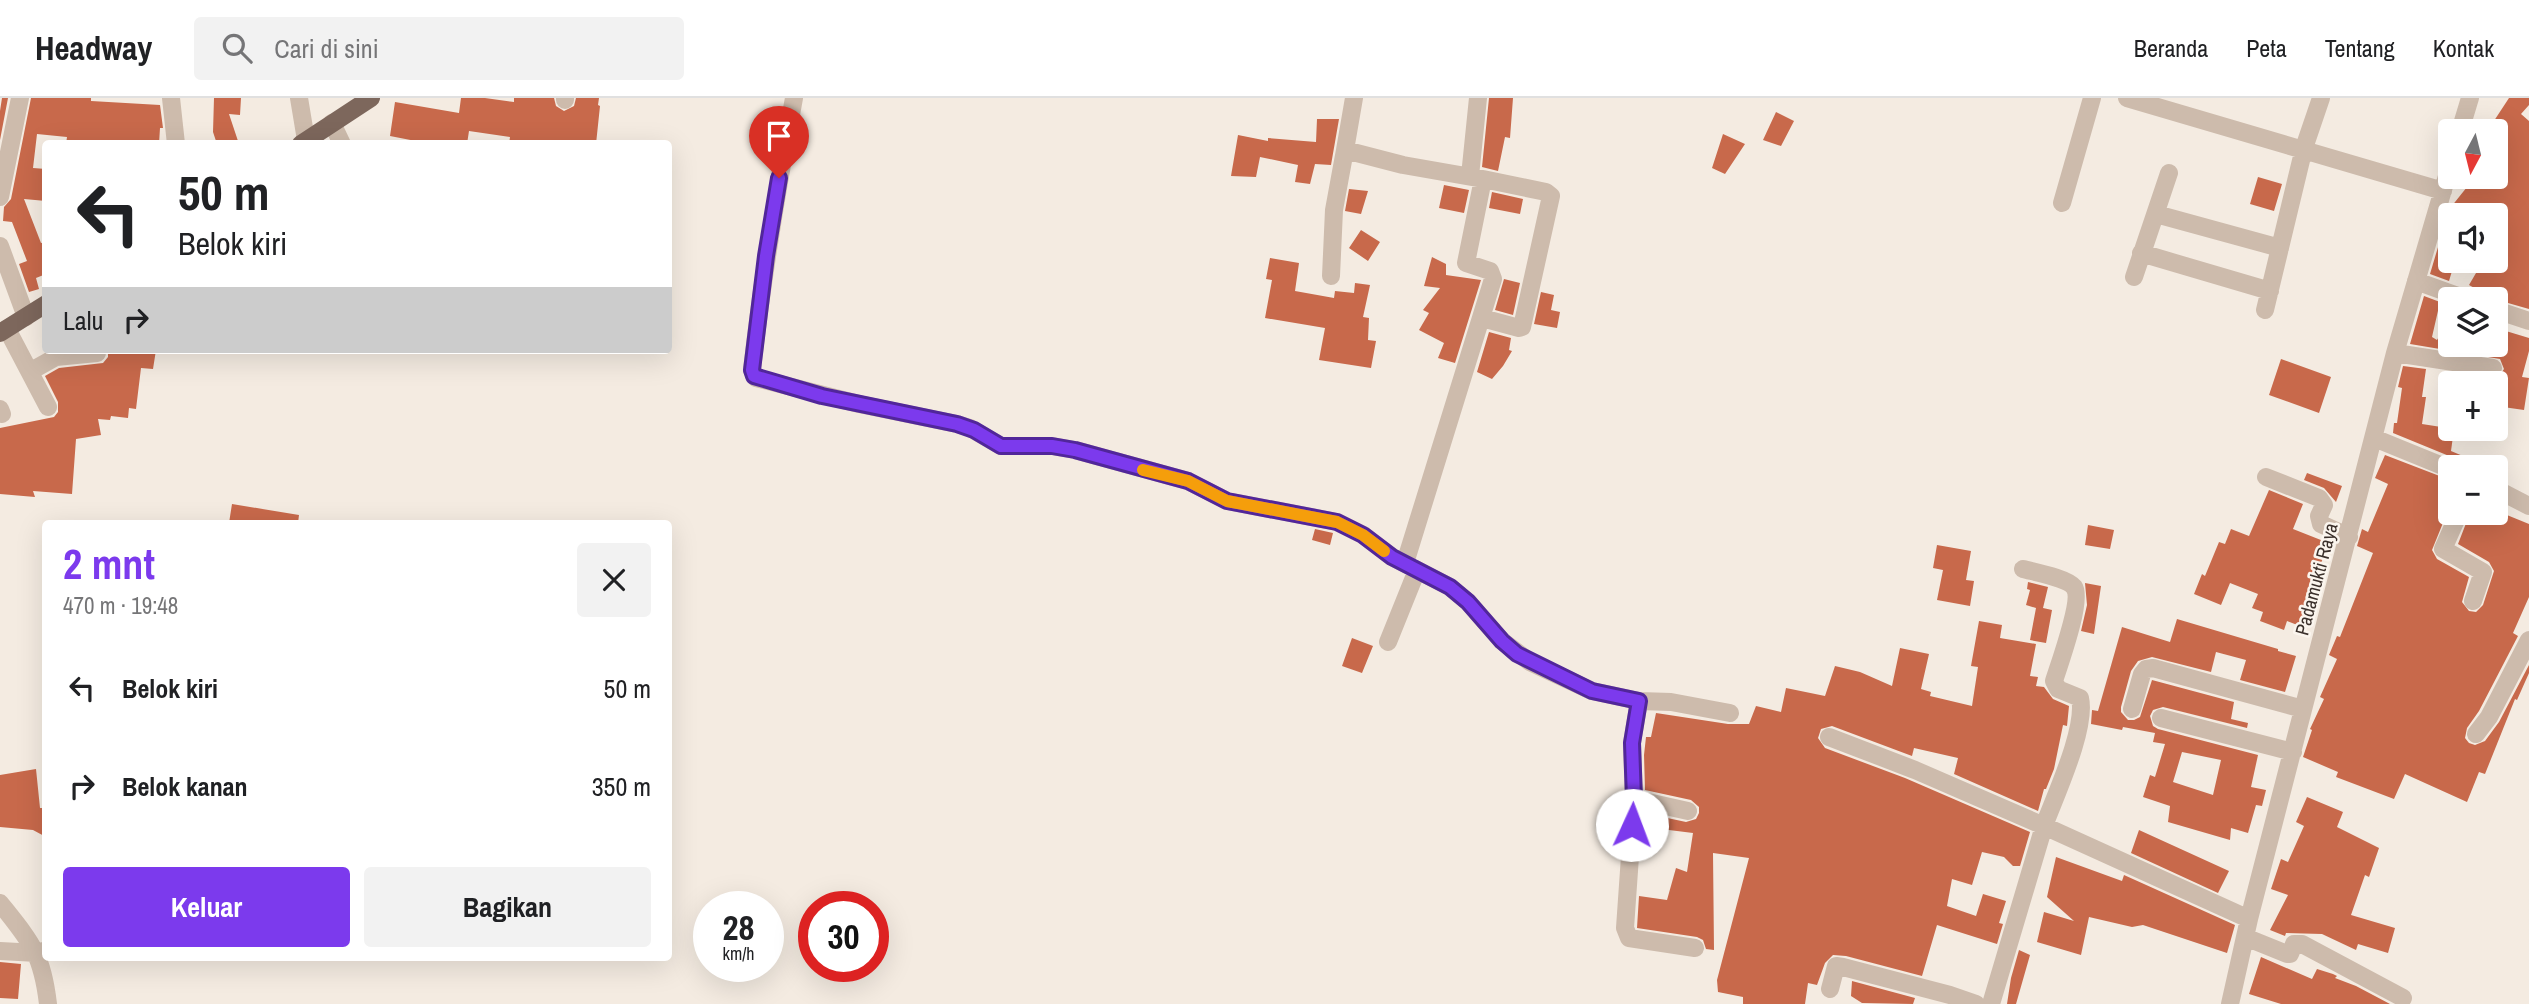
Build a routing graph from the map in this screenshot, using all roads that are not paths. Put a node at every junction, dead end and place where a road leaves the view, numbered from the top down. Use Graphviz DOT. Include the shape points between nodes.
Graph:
graph roads {
  1 [pos="20,98"];
  2 [pos="171,98"];
  3 [pos="299,98"];
  4 [pos="371,98"];
  5 [pos="794,98"];
  6 [pos="1353,98"];
  7 [pos="1478,98"];
  8 [pos="2092,98"];
  9 [pos="2127,98"];
  10 [pos="2321,98"];
  11 [pos="2470,98"];
  12 [pos="2464,119"];
  13 [pos="332,123"];
  14 [pos="176,140"];
  15 [pos="304,140"];
  16 [pos="307,140"];
  17 [pos="340,140"];
  18 [pos="2304,149"];
  19 [pos="1345,150"];
  20 [pos="2169,173"];
  21 [pos="1477,177"];
  22 [pos="1,185"];
  23 [pos="2443,191"];
  24 [pos="2062,203"];
  25 [pos="2156,214"];
  26 [pos="0,246"];
  27 [pos="2280,248"];
  28 [pos="2141,253"];
  29 [pos="1331,275"];
  30 [pos="2134,277"];
  31 [pos="2416,281"];
  32 [pos="2438,289"];
  33 [pos="2270,291"];
  34 [pos="42,307"];
  35 [pos="2265,310"];
  36 [pos="2508,314"];
  37 [pos="26,317"];
  38 [pos="1482,317"];
  39 [pos="2529,321"];
  40 [pos="4,331"];
  41 [pos="2395,353"];
  42 [pos="87,354"];
  43 [pos="2493,368"];
  44 [pos="31,371"];
  45 [pos="48,407"];
  46 [pos="2374,438"];
  47 [pos="2438,464"];
  48 [pos="2266,477"];
  49 [pos="2508,495"];
  50 [pos="2529,506"];
  51 [pos="2454,525"];
  52 [pos="2349,537"];
  53 [pos="1411,566"];
  54 [pos="2023,569"];
  55 [pos="2473,601"];
  56 [pos="2529,640"];
  57 [pos="1388,642"];
  58 [pos="1639,701"];
  59 [pos="2132,709"];
  60 [pos="2303,709"];
  61 [pos="1730,713"];
  62 [pos="2161,719"];
  63 [pos="2476,734"];
  64 [pos="1829,737"];
  65 [pos="2292,752"];
  66 [pos="1634,799"];
  67 [pos="1688,811"];
  68 [pos="2044,826"];
  69 [pos="0,903"];
  70 [pos="2249,919"];
  71 [pos="2245,937"];
  72 [pos="1695,948"];
  73 [pos="0,951"];
  74 [pos="41,951"];
  75 [pos="42,961"];
  76 [pos="1830,989"];
  77 [pos="1932,997"];
  78 [pos="2403,998"];
  79 [pos="48,1004"];
  80 [pos="1976,1004"];
  81 [pos="1991,1004"];
  82 [pos="2230,1004"];
  1 -- 22 [label="street"];
  2 -- 14 [label="street"];
  3 -- 15 [label="street"];
  4 -- 13 [label="main road"];
  5 -- 53 [label="street" via="766,256 754,376 826,397 957,424 1001,446 1075,450 1188,481 1227,501 1337,522"];
  6 -- 19 [label="street"];
  7 -- 21 [label="street"];
  8 -- 24 [label="street"];
  9 -- 18 [label="street"];
  10 -- 18 [label="street"];
  11 -- 12 [label="street"];
  13 -- 16 [label="main road"];
  13 -- 17 [label="street"];
  18 -- 23 [label="street"];
  18 -- 27 [label="street"];
  19 -- 21 [label="street"];
  19 -- 29 [label="street" via="1334,210"];
  20 -- 25 [label="street"];
  21 -- 38 [label="street" via="1466,262 1493,275"];
  21 -- 38 [label="street" via="1551,196 1522,327"];
  23 -- 31 [label="street, Padamukti Raya"];
  25 -- 27 [label="street"];
  25 -- 28 [label="street"];
  26 -- 37 [label="street"];
  27 -- 33 [label="street"];
  28 -- 30 [label="street"];
  28 -- 33 [label="street"];
  31 -- 32 [label="street"];
  31 -- 41 [label="street, Padamukti Raya"];
  33 -- 35 [label="street"];
  34 -- 37 [label="main road"];
  36 -- 39 [label="street"];
  37 -- 40 [label="main road"];
  38 -- 53 [label="street"];
  40 -- 44 [label="street"];
  41 -- 43 [label="street"];
  41 -- 46 [label="street, Padamukti Raya"];
  42 -- 44 [label="street" via="56,357"];
  44 -- 45 [label="street"];
  46 -- 47 [label="street"];
  46 -- 52 [label="street, Padamukti Raya"];
  48 -- 52 [label="street" via="2319,498 2324,505 2319,516 2322,524"];
  49 -- 50 [label="street"];
  51 -- 55 [label="street" via="2443,549 2483,572"];
  52 -- 60 [label="street, Padamukti Raya"];
  53 -- 57 [label="street"];
  53 -- 58 [label="street" via="1450,587 1524,658 1592,691"];
  54 -- 68 [label="street" via="2069,583 2077,594 2054,681 2058,689 2080,698 2080,720"];
  56 -- 63 [label="street"];
  58 -- 61 [label="street"];
  58 -- 66 [label="street" via="1632,743"];
  59 -- 60 [label="street" via="2148,668"];
  60 -- 65 [label="street, Padamukti Raya"];
  62 -- 65 [label="street"];
  64 -- 68 [label="street"];
  65 -- 70 [label="street, Padamukti Raya"];
  66 -- 67 [label="street"];
  66 -- 72 [label="street" via="1625,928 1629,937"];
  68 -- 70 [label="street"];
  68 -- 81 [label="street"];
  69 -- 74 [label="street"];
  70 -- 71 [label="street, Padamukti Raya"];
  71 -- 78 [label="street" via="2287,954 2294,944 2302,944"];
  71 -- 82 [label="street, Padamukti Raya"];
  73 -- 74 [label="street"];
  75 -- 79 [label="street"];
  76 -- 77 [label="street" via="1836,966"];
  77 -- 80 [label="street"];
}
